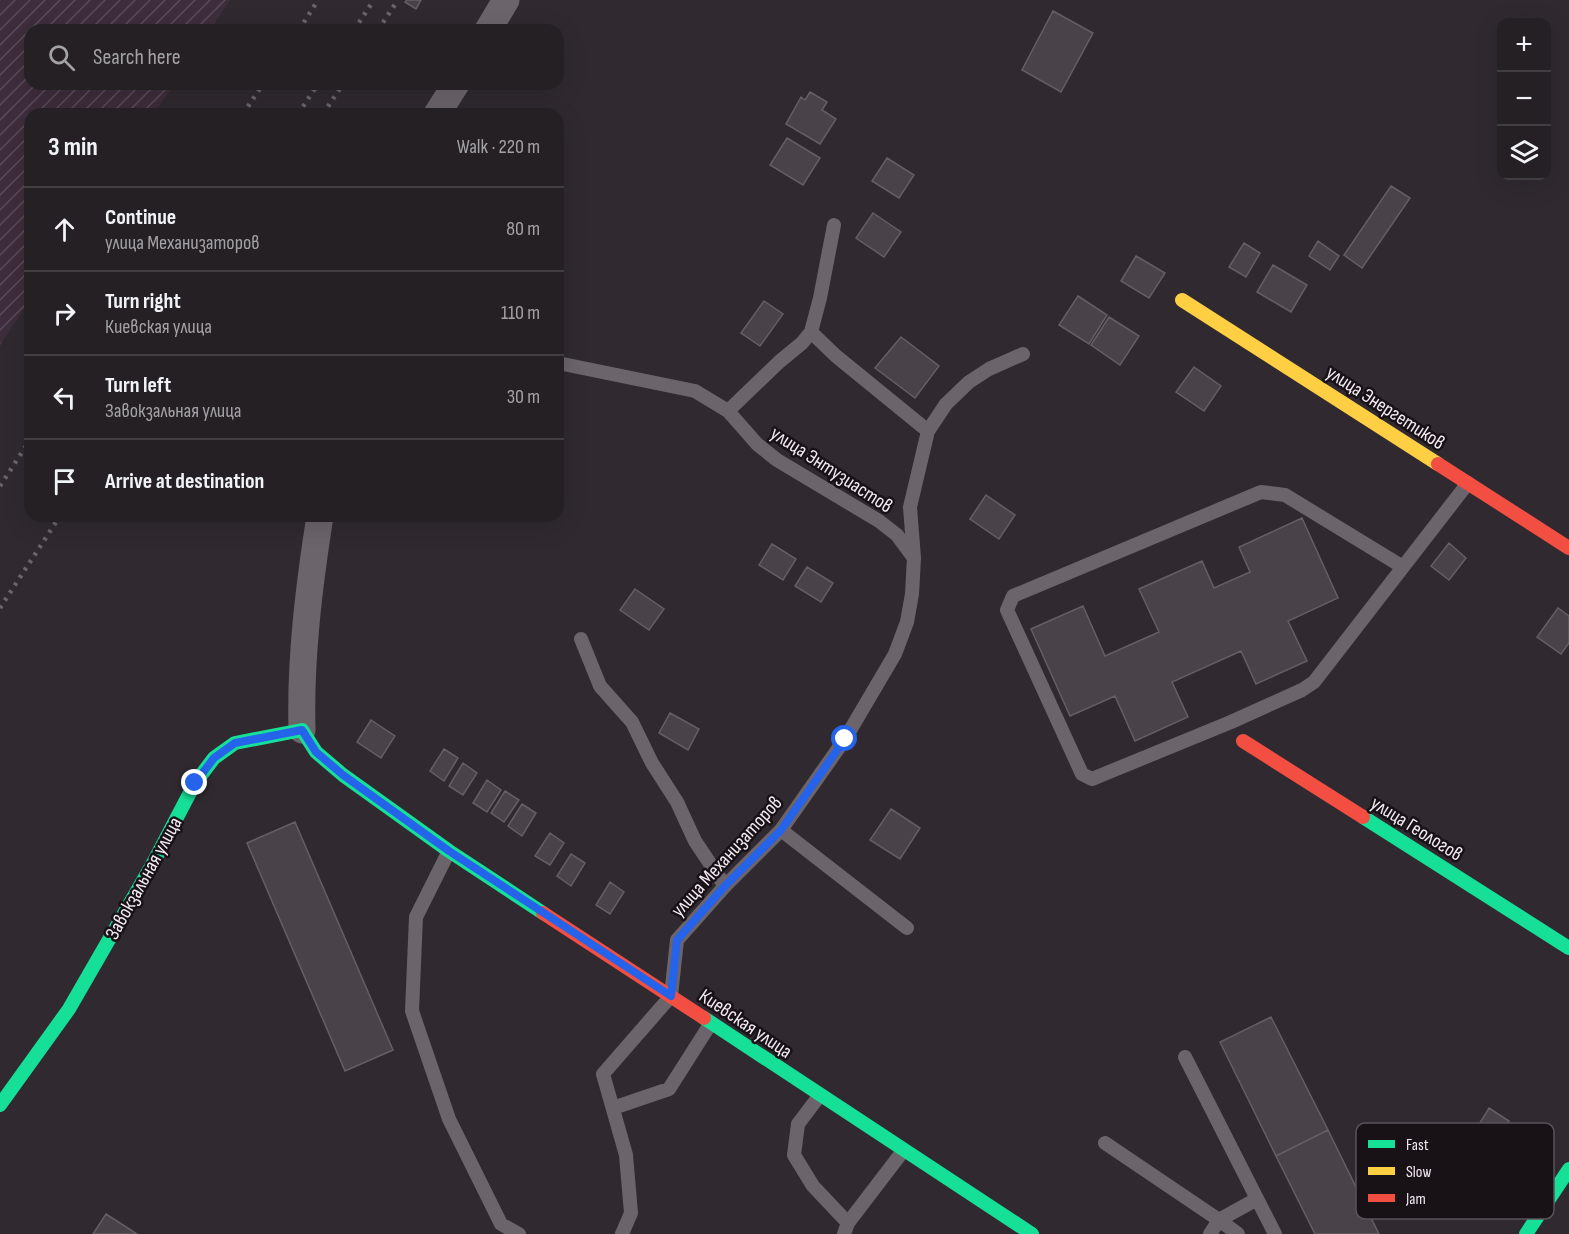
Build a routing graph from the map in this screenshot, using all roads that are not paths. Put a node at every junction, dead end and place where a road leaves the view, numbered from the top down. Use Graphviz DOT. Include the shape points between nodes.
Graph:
graph roads {
  1 [pos="506,0"];
  2 [pos="492,24"];
  3 [pos="452,90"];
  4 [pos="441,108"];
  5 [pos="834,225"];
  6 [pos="1182,300"];
  7 [pos="812,332"];
  8 [pos="1023,354"];
  9 [pos="564,365"];
  10 [pos="728,411"];
  11 [pos="928,431"];
  12 [pos="1468,483"];
  13 [pos="319,522"];
  14 [pos="1569,548"];
  15 [pos="914,558"];
  16 [pos="1404,567"];
  17 [pos="580,639"];
  18 [pos="1230,722"];
  19 [pos="302,730"];
  20 [pos="1243,741"];
  21 [pos="781,830"];
  22 [pos="449,851"];
  23 [pos="725,886"];
  24 [pos="907,928"];
  25 [pos="1569,948"];
  26 [pos="671,996"];
  27 [pos="711,1023"];
  28 [pos="1185,1057"];
  29 [pos="820,1095"];
  30 [pos="0,1105"];
  31 [pos="613,1108"];
  32 [pos="1105,1143"];
  33 [pos="903,1151"];
  34 [pos="1569,1169"];
  35 [pos="1554,1192"];
  36 [pos="1257,1199"];
  37 [pos="1536,1219"];
  38 [pos="1218,1220"];
  39 [pos="846,1229"];
  40 [pos="519,1234"];
  41 [pos="622,1234"];
  42 [pos="1032,1234"];
  43 [pos="1210,1234"];
  44 [pos="1238,1234"];
  45 [pos="1275,1234"];
  46 [pos="1526,1234"];
  1 -- 2 [label="street"];
  3 -- 4 [label="street"];
  5 -- 7 [label="lane"];
  6 -- 12 [label="street, улица Энергетиков"];
  7 -- 10 [label="lane"];
  7 -- 11 [label="lane"];
  8 -- 11 [label="lane, улица Механизаторов" via="969,382 946,404"];
  9 -- 10 [label="lane, улица Энтузиастов" via="695,391"];
  10 -- 15 [label="lane, улица Энтузиастов" via="777,460 879,521 897,535"];
  11 -- 15 [label="lane, улица Механизаторов" via="910,507"];
  12 -- 14 [label="street, улица Энергетиков"];
  12 -- 16 [label="lane"];
  13 -- 19 [label="street" via="304,658"];
  15 -- 21 [label="lane, улица Механизаторов" via="907,622 895,654 845,739"];
  16 -- 18 [label="lane" via="1314,682"];
  16 -- 18 [label="lane" via="1285,495 1261,492 1013,596 1007,610 1082,774 1092,779"];
  17 -- 23 [label="lane" via="600,686 632,722 695,841"];
  18 -- 20 [label="lane"];
  19 -- 22 [label="street, Киевская улица" via="316,752 343,775"];
  19 -- 30 [label="street, Завокзальная улица" via="235,743 214,758 195,783 69,1010"];
  20 -- 25 [label="street, улица Геологов"];
  21 -- 23 [label="lane, улица Механизаторов"];
  21 -- 24 [label="lane"];
  22 -- 26 [label="street, Киевская улица"];
  22 -- 40 [label="lane" via="416,917 412,1011 449,1119 501,1224"];
  23 -- 26 [label="lane, улица Механизаторов" via="677,940"];
  26 -- 27 [label="street, Киевская улица"];
  26 -- 31 [label="lane" via="603,1074"];
  27 -- 29 [label="street, Киевская улица"];
  27 -- 31 [label="lane" via="669,1089"];
  28 -- 36 [label="lane"];
  29 -- 33 [label="street, Киевская улица"];
  29 -- 39 [label="lane" via="798,1124 794,1155"];
  31 -- 41 [label="lane" via="626,1155 631,1213"];
  32 -- 38 [label="lane"];
  33 -- 39 [label="lane"];
  33 -- 42 [label="street, Киевская улица"];
  34 -- 35 [label="street"];
  36 -- 38 [label="lane"];
  36 -- 45 [label="lane"];
  37 -- 46 [label="street"];
  38 -- 43 [label="lane"];
  38 -- 44 [label="lane"];
}
